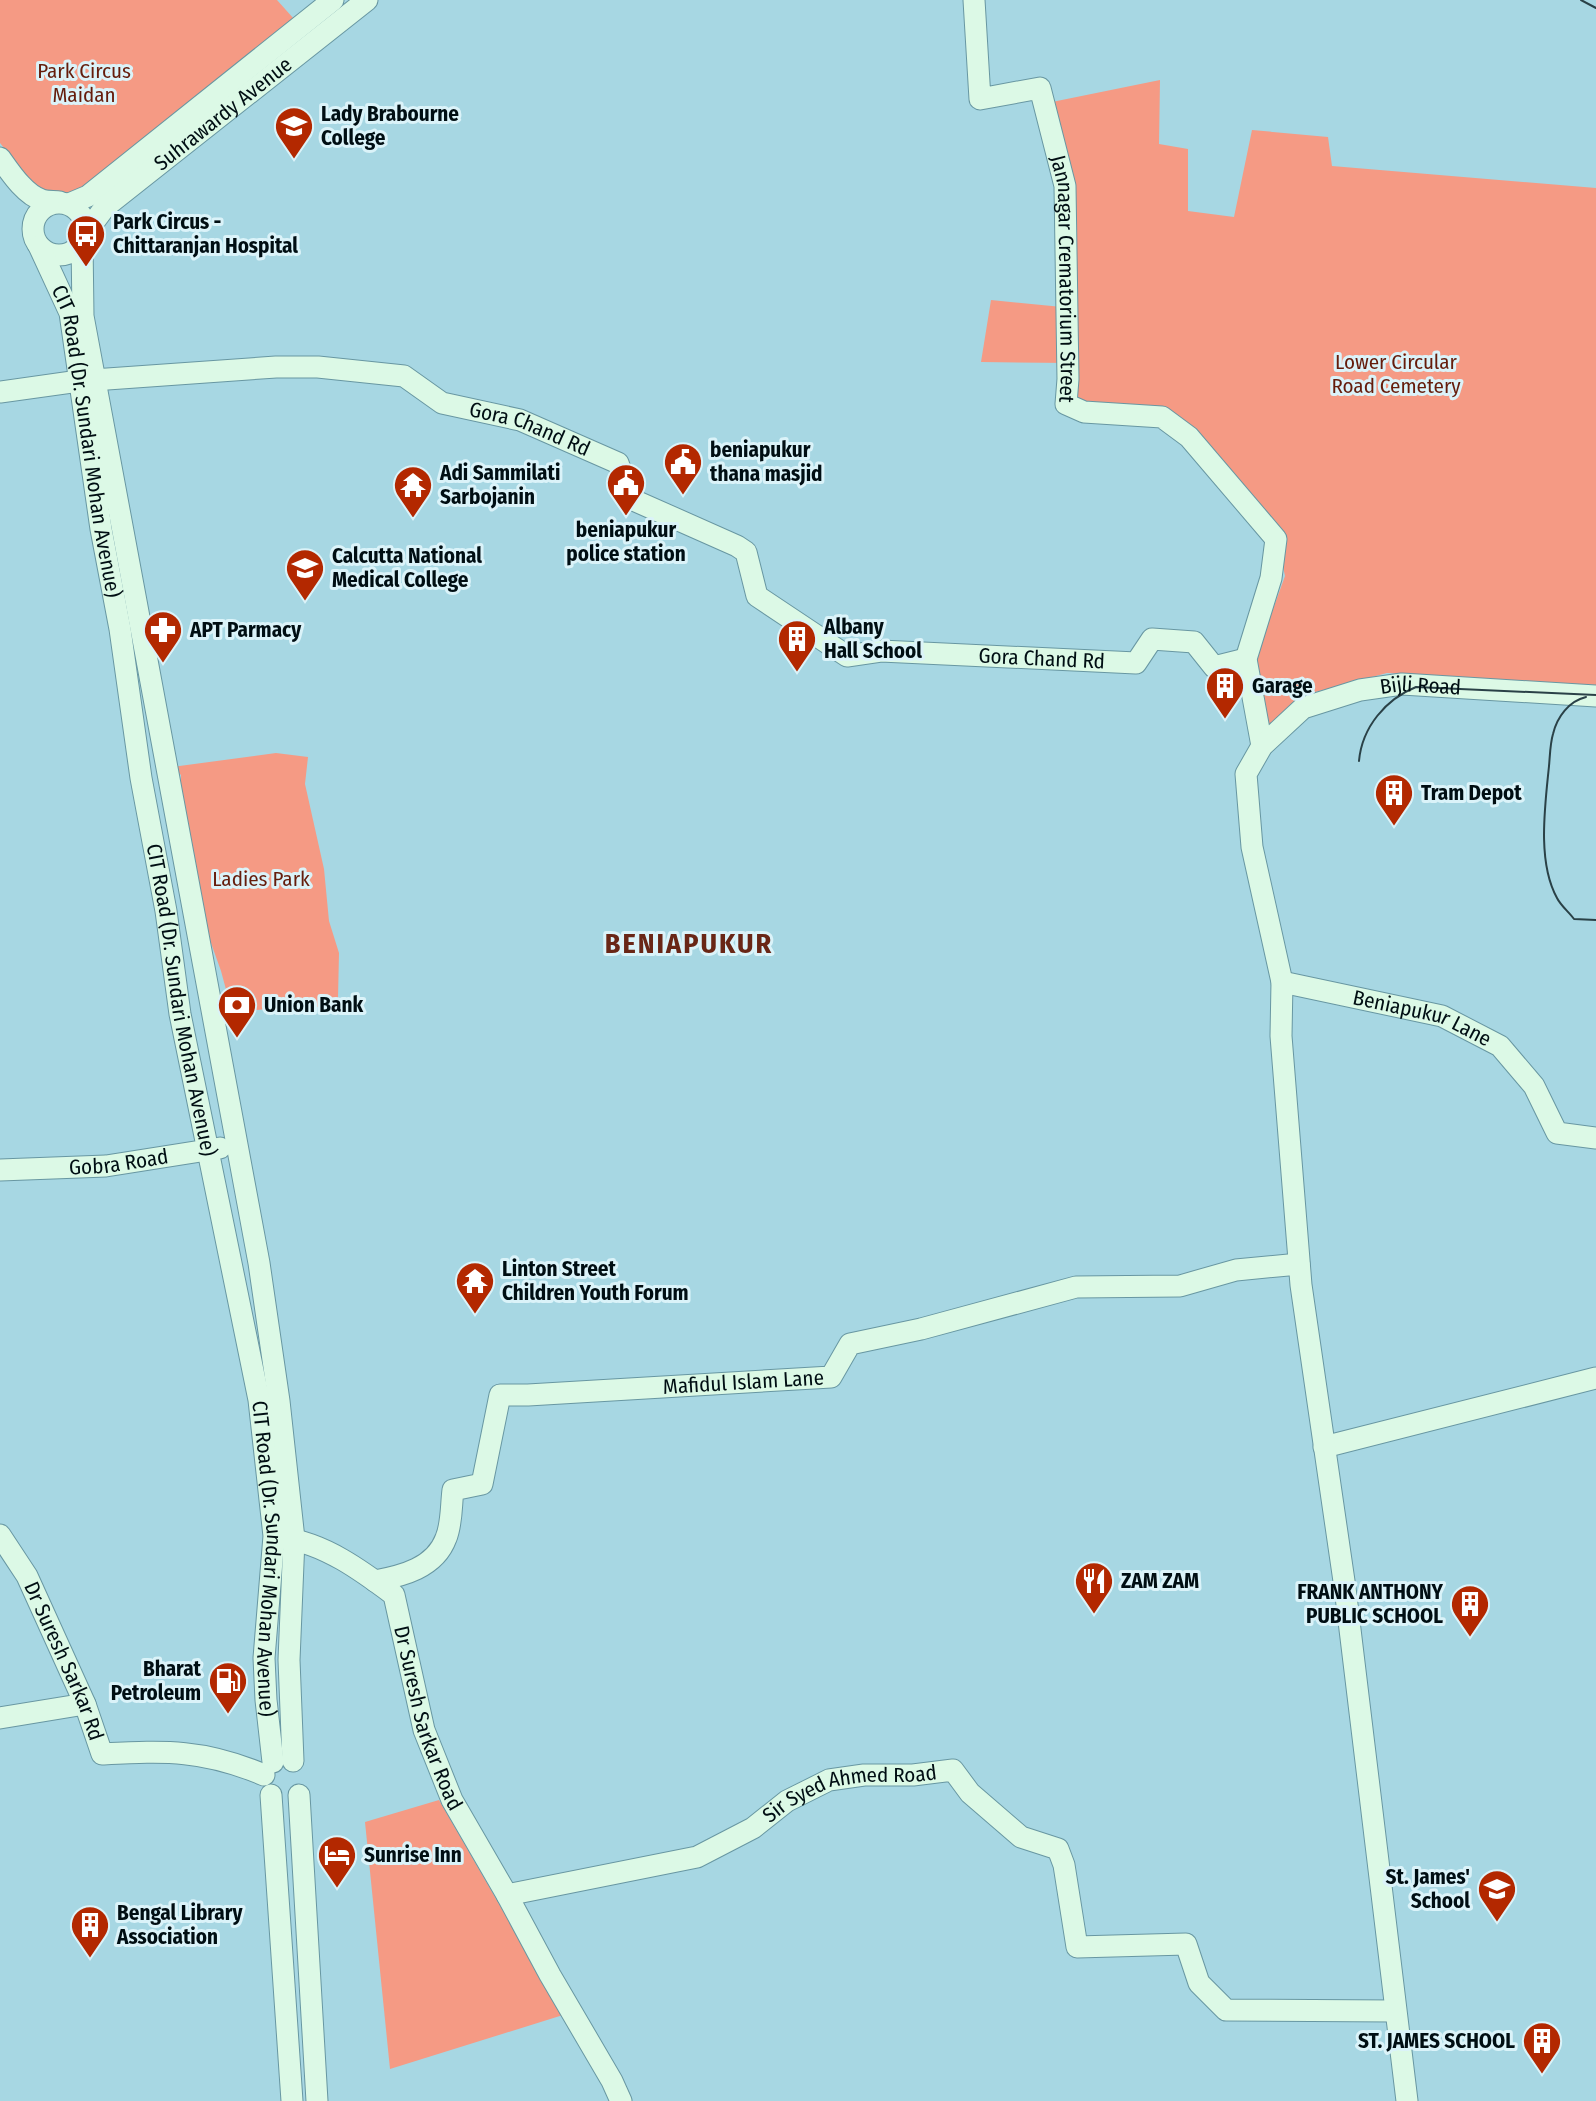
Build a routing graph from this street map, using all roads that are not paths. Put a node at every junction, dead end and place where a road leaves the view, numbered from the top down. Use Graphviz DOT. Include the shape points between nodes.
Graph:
graph roads {
  1 [pos="333,0"];
  2 [pos="366,0"];
  3 [pos="974,0"];
  4 [pos="3,162"];
  5 [pos="65,203"];
  6 [pos="36,238"];
  7 [pos="84,238"];
  8 [pos="87,381"];
  9 [pos="0,393"];
  10 [pos="1246,659"];
  11 [pos="1596,696"];
  12 [pos="1262,746"];
  13 [pos="1282,982"];
  14 [pos="1596,1138"];
  15 [pos="237,1146"];
  16 [pos="207,1150"];
  17 [pos="0,1170"];
  18 [pos="1299,1265"];
  19 [pos="1596,1378"];
  20 [pos="1324,1447"];
  21 [pos="0,1535"];
  22 [pos="284,1538"];
  23 [pos="375,1581"];
  24 [pos="85,1704"];
  25 [pos="0,1718"];
  26 [pos="277,1766"];
  27 [pos="271,1795"];
  28 [pos="299,1795"];
  29 [pos="507,1895"];
  30 [pos="1395,2011"];
  31 [pos="292,2101"];
  32 [pos="317,2101"];
  33 [pos="621,2101"];
  34 [pos="1406,2101"];
  1 -- 5 [label="street, Suhrawardy Avenue" via="88,196"];
  2 -- 7 [label="street, Suhrawardy Avenue" via="105,207"];
  3 -- 10 [label="street, Jannagar Crematorium Street" via="980,99 1040,89 1065,186 1066,404 1084,412 1162,417 1189,437 1276,539 1271,578"];
  4 -- 5 [label="street" via="33,195"];
  4 -- 6 [label="street, CIT Road (Dr. Sundari Mohan Avenue)"];
  5 -- 6 [label="street" via="51,204 38,213"];
  5 -- 7 [label="street" via="82,215"];
  6 -- 7 [label="street" via="44,250 59,255 77,248"];
  6 -- 8 [label="street, CIT Road (Dr. Sundari Mohan Avenue)" via="70,313"];
  7 -- 8 [label="street, CIT Road (Dr. Sundari Mohan Avenue)"];
  8 -- 9 [label="street, Gora Chand Rd"];
  8 -- 10 [label="street, Gora Chand Rd" via="276,367 404,376 442,404 520,420 618,463 631,499 746,552 757,596 847,656 881,651 1136,663 1152,639 1194,642 1214,667"];
  8 -- 15 [label="street, CIT Road (Dr. Sundari Mohan Avenue)"];
  8 -- 16 [label="street, CIT Road (Dr. Sundari Mohan Avenue)" via="101,529 180,1014"];
  10 -- 12 [label="street, Jannagar Crematorium Street"];
  11 -- 12 [label="street, Bijli Road" via="1402,684 1360,690 1303,708"];
  12 -- 13 [label="street" via="1246,774 1252,847"];
  13 -- 14 [label="street, Beniapukur Lane" via="1441,1016 1500,1046 1534,1086 1557,1133"];
  13 -- 18 [label="street" via="1281,1037"];
  15 -- 16 [label="street, Gobra Road"];
  15 -- 22 [label="street, CIT Road (Dr. Sundari Mohan Avenue)" via="279,1401"];
  16 -- 17 [label="street, Gobra Road" via="106,1167"];
  16 -- 22 [label="street, CIT Road (Dr. Sundari Mohan Avenue)"];
  18 -- 20 [label="street"];
  18 -- 23 [label="street, Mafidul Islam Lane" via="1236,1269 1180,1286 1076,1287 850,1344 831,1377 500,1395 482,1484 453,1490 446,1539 427,1564 399,1577"];
  19 -- 20 [label="street"];
  20 -- 30 [label="street" via="1347,1601"];
  21 -- 24 [label="street, Dr Suresh Sarkar Rd" via="27,1576"];
  22 -- 23 [label="street, Dr Suresh Sarkar Road" via="327,1552"];
  22 -- 26 [label="street, CIT Road (Dr. Sundari Mohan Avenue)" via="264,1658"];
  23 -- 29 [label="street, Dr Suresh Sarkar Road" via="394,1595 424,1730 447,1788"];
  24 -- 25 [label="street"];
  24 -- 26 [label="street, Dr Suresh Sarkar Rd" via="102,1754 164,1751"];
  26 -- 27 [label="street" via="266,1790"];
  26 -- 28 [label="street" via="303,1770 305,1784"];
  27 -- 28 [label="street" via="285,1800"];
  27 -- 31 [label="street"];
  28 -- 32 [label="street"];
  29 -- 30 [label="street, Sir Syed Ahmed Road" via="697,1857 829,1780 953,1770 970,1793 1021,1837 1058,1849 1077,1947 1186,1944 1199,1983 1226,2010"];
  29 -- 33 [label="street, Dr Suresh Sarkar Road"];
  30 -- 34 [label="street"];
}
